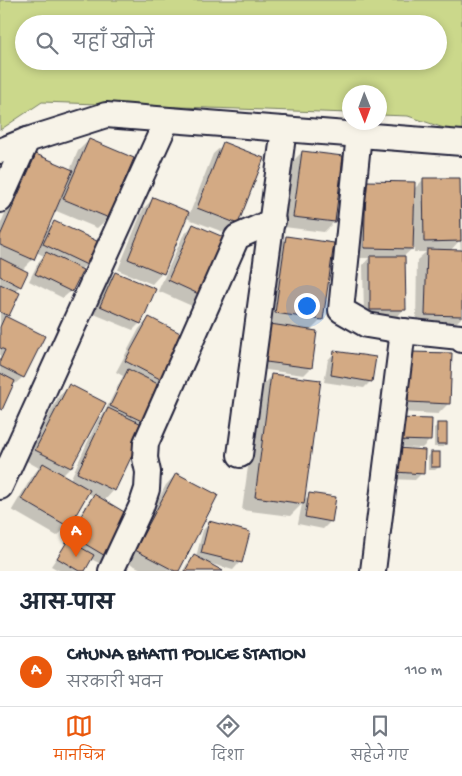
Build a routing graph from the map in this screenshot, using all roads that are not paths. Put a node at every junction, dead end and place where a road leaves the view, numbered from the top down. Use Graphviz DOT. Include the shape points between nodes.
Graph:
graph roads {
  1 [pos="167,120"];
  2 [pos="284,129"];
  3 [pos="359,134"];
  4 [pos="27,140"];
  5 [pos="462,143"];
  6 [pos="0,151"];
  7 [pos="0,200"];
  8 [pos="273,221"];
  9 [pos="403,331"];
  10 [pos="462,340"];
  11 [pos="240,455"];
  12 [pos="0,487"];
  13 [pos="111,571"];
  14 [pos="374,571"];
  1 -- 2 [label="street"];
  1 -- 4 [label="street" via="106,115"];
  1 -- 12 [label="street"];
  2 -- 3 [label="street"];
  2 -- 8 [label="street"];
  3 -- 5 [label="street"];
  3 -- 9 [label="street" via="341,310 367,325"];
  4 -- 6 [label="street"];
  4 -- 7 [label="street"];
  8 -- 11 [label="street"];
  8 -- 13 [label="street" via="237,237 146,443 147,489"];
  9 -- 10 [label="street" via="460,337"];
  9 -- 14 [label="street"];
}
